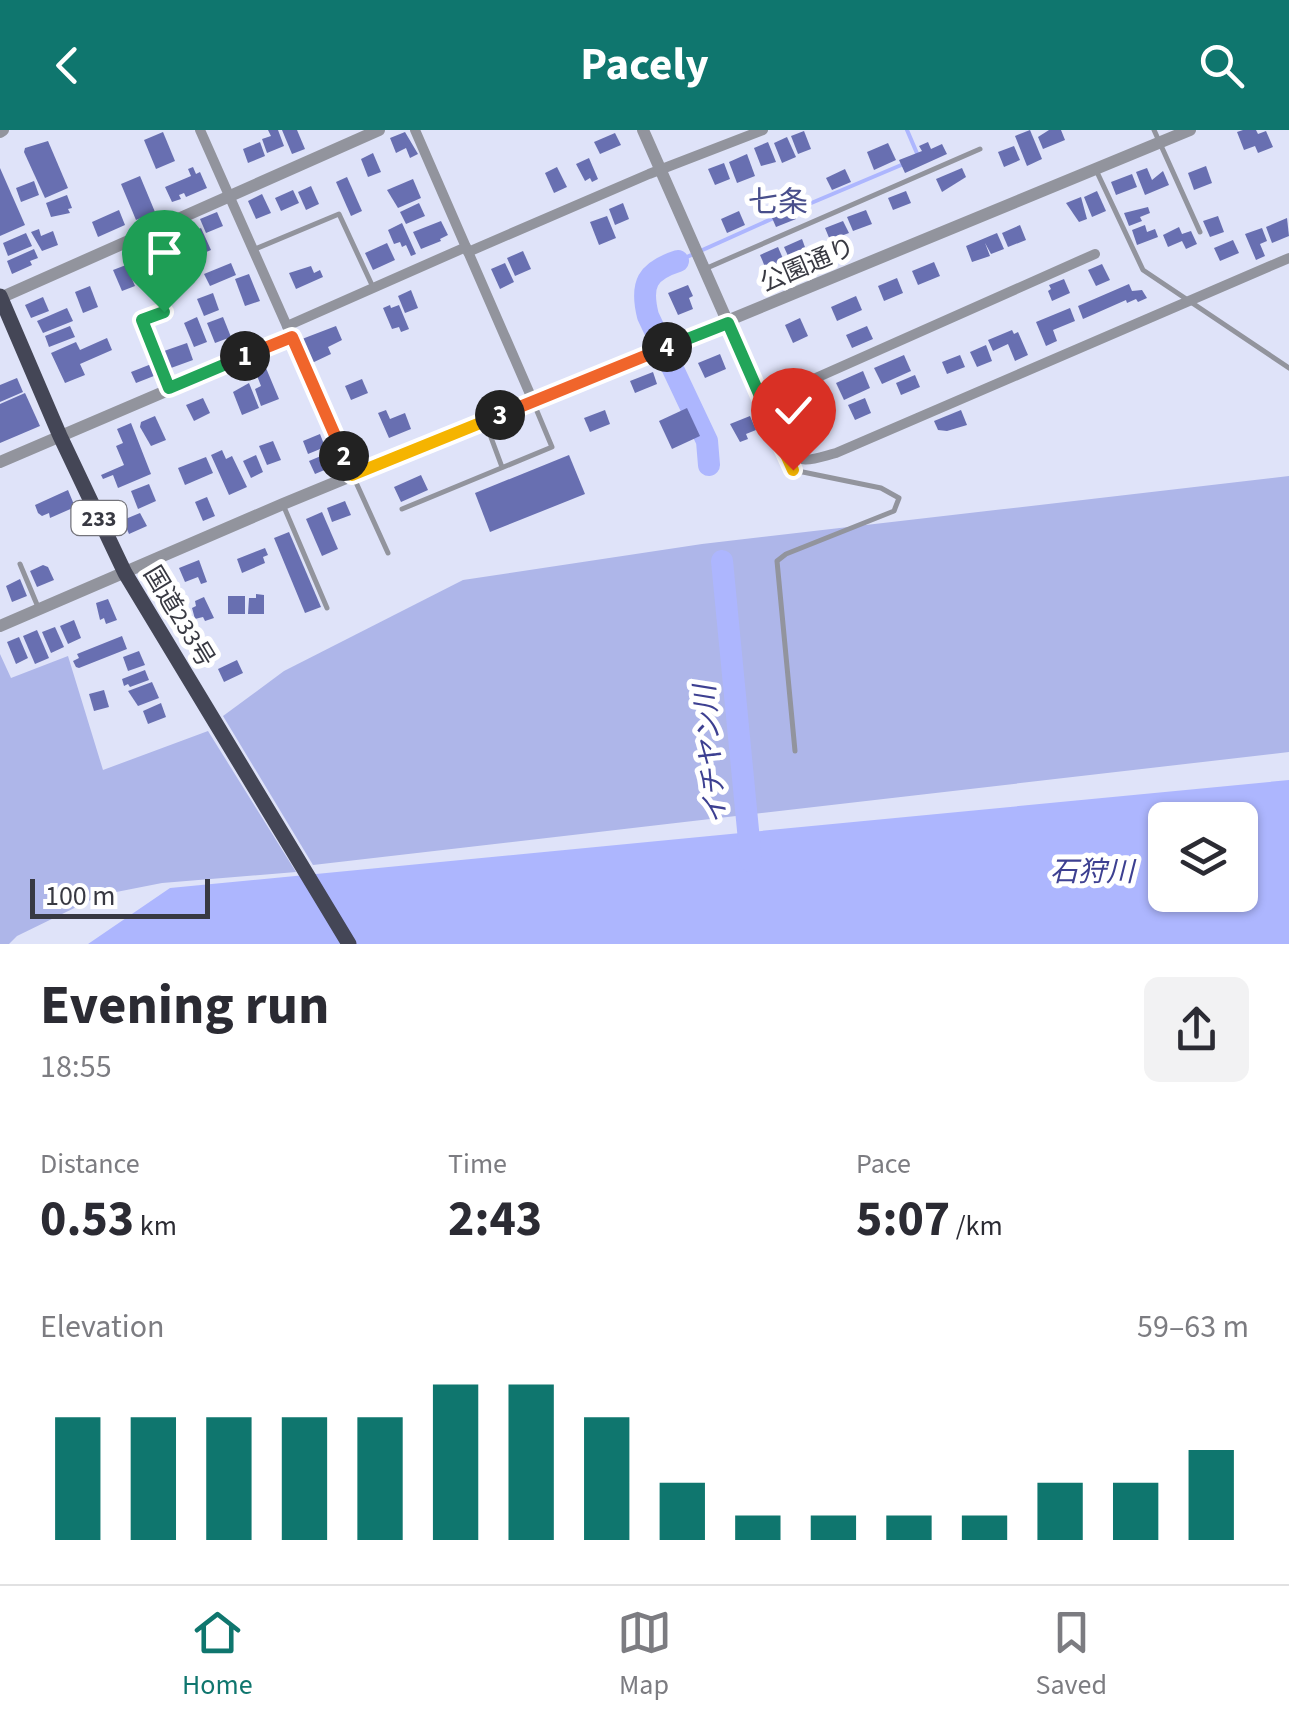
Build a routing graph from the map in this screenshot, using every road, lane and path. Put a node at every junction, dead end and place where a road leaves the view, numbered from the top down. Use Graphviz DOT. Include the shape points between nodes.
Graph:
graph roads {
  1 [pos="200,130"];
  2 [pos="379,130"];
  3 [pos="416,130"];
  4 [pos="643,130"];
  5 [pos="728,130"];
  6 [pos="763,130"];
  7 [pos="1190,130"];
  8 [pos="1156,136"];
  9 [pos="733,143"];
  10 [pos="980,149"];
  11 [pos="1095,168"];
  12 [pos="661,171"];
  13 [pos="229,195"];
  14 [pos="1200,232"];
  15 [pos="134,236"];
  16 [pos="253,250"];
  17 [pos="467,250"];
  18 [pos="1095,254"];
  19 [pos="1289,258"];
  20 [pos="704,270"];
  21 [pos="373,288"];
  22 [pos="0,297"];
  23 [pos="1192,301"];
  24 [pos="728,323"];
  25 [pos="289,332"];
  26 [pos="1289,368"];
  27 [pos="169,388"];
  28 [pos="533,402"];
  29 [pos="762,402"];
  30 [pos="484,421"];
  31 [pos="60,436"];
  32 [pos="784,451"];
  33 [pos="0,462"];
  34 [pos="502,467"];
  35 [pos="352,475"];
  36 [pos="283,504"];
  37 [pos="402,508"];
  38 [pos="388,553"];
  39 [pos="20,564"];
  40 [pos="125,573"];
  41 [pos="327,608"];
  42 [pos="39,610"];
  43 [pos="0,626"];
  44 [pos="795,751"];
  45 [pos="349,944"];
  1 -- 13 [label="street"];
  2 -- 13 [label="street"];
  3 -- 17 [label="street"];
  4 -- 12 [label="street"];
  5 -- 9 [label="street"];
  6 -- 9 [label="street"];
  7 -- 8 [label="street, 公園通り"];
  8 -- 11 [label="street, 公園通り"];
  8 -- 14 [label="lane"];
  9 -- 12 [label="street"];
  10 -- 20 [label="lane"];
  11 -- 23 [label="lane" via="1143,270"];
  11 -- 24 [label="street, 公園通り"];
  12 -- 17 [label="street"];
  12 -- 20 [label="street"];
  13 -- 15 [label="street"];
  13 -- 16 [label="street"];
  15 -- 22 [label="street"];
  15 -- 27 [label="lane" via="164,312 142,320"];
  16 -- 21 [label="lane" via="339,214"];
  16 -- 25 [label="street"];
  17 -- 21 [label="street"];
  17 -- 28 [label="street"];
  18 -- 29 [label="street"];
  19 -- 23 [label="street"];
  20 -- 24 [label="street"];
  21 -- 25 [label="street"];
  22 -- 31 [label="highway, 国道233号 / 233"];
  23 -- 26 [label="lane"];
  23 -- 32 [label="street" via="836,453 797,460"];
  24 -- 28 [label="street, 公園通り"];
  24 -- 29 [label="street"];
  25 -- 27 [label="street"];
  25 -- 35 [label="street"];
  27 -- 31 [label="street"];
  28 -- 30 [label="street, 公園通り"];
  28 -- 34 [label="lane" via="552,447"];
  29 -- 32 [label="street"];
  30 -- 34 [label="lane"];
  30 -- 35 [label="street, 公園通り"];
  31 -- 33 [label="street"];
  31 -- 40 [label="highway, 国道233号 / 233"];
  32 -- 44 [label="lane" via="793,470 881,488 899,498 894,511 777,561"];
  34 -- 37 [label="lane"];
  35 -- 36 [label="street, 公園通り"];
  35 -- 38 [label="lane"];
  36 -- 40 [label="street, 公園通り"];
  36 -- 41 [label="lane"];
  39 -- 42 [label="lane"];
  40 -- 42 [label="street, 公園通り"];
  40 -- 45 [label="highway, 国道233号 / 233"];
  42 -- 43 [label="street, 公園通り"];
}
